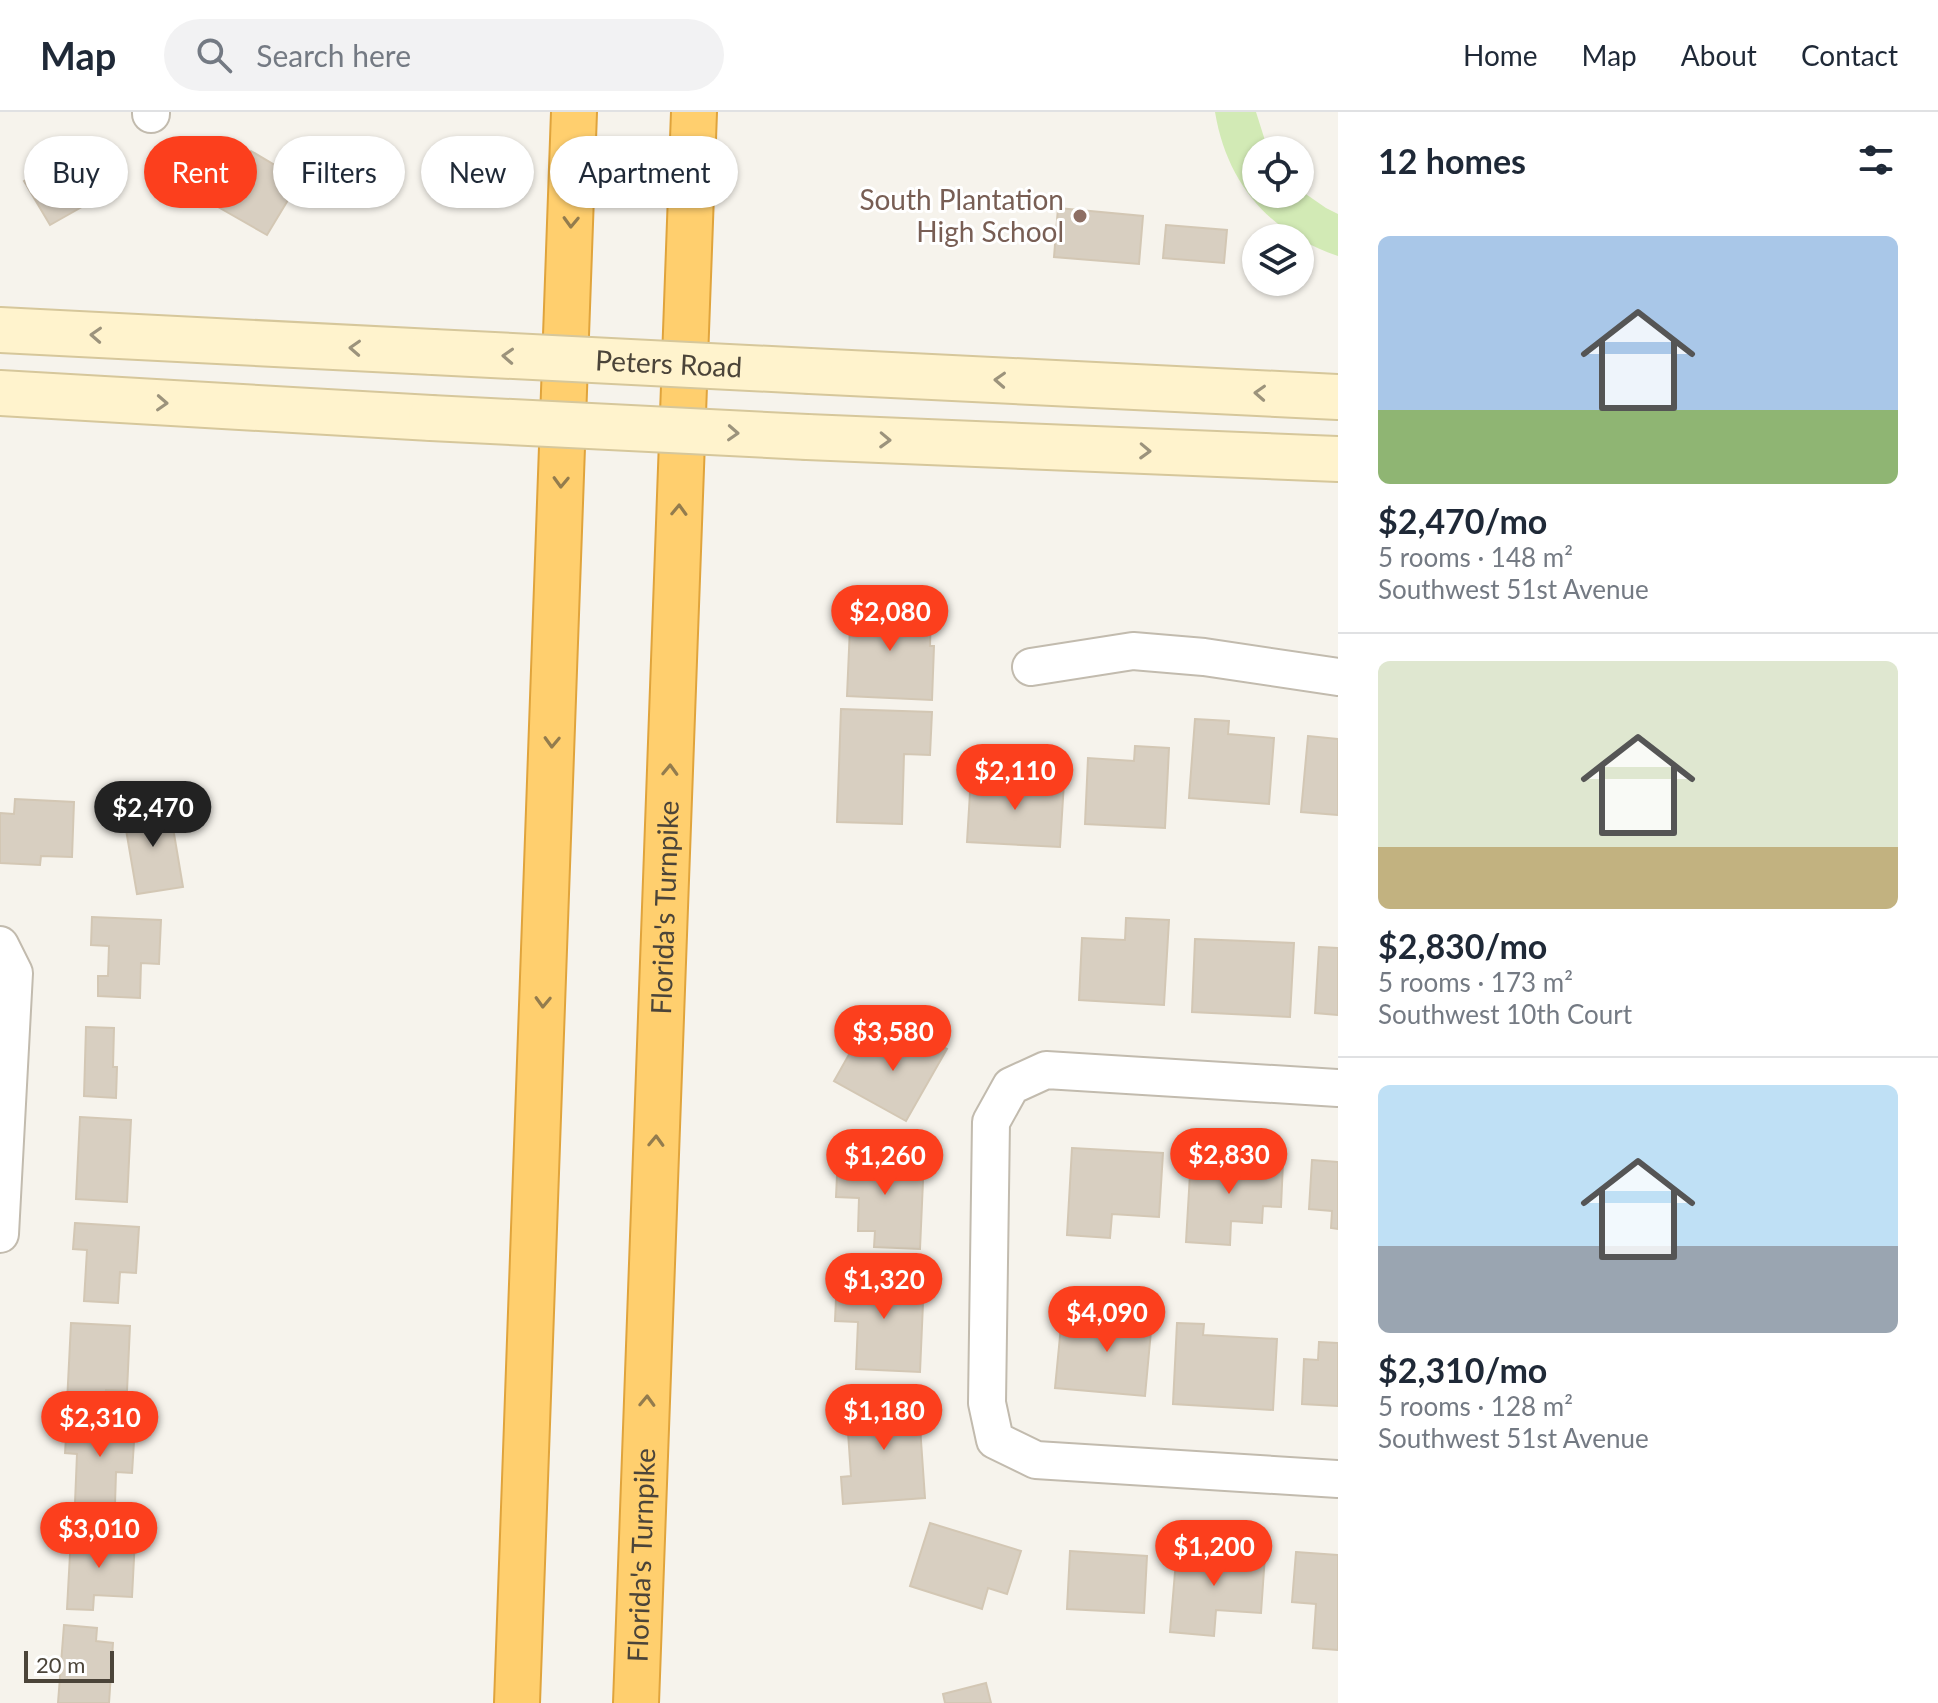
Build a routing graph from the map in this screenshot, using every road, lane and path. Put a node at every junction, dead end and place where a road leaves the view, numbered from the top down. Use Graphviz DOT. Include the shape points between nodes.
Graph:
graph roads {
  1 [pos="694,112"];
  2 [pos="575,123"];
  3 [pos="0,330"];
  4 [pos="0,393"];
  5 [pos="1338,397"];
  6 [pos="1338,459"];
  7 [pos="1031,667"];
  8 [pos="1338,677"];
  9 [pos="0,946"];
  10 [pos="1338,1088"];
  11 [pos="0,1234"];
  12 [pos="1338,1479"];
  13 [pos="517,1703"];
  14 [pos="636,1703"];
  14 -- 1 [label="highway, Florida's Turnpike, one-way"];
  2 -- 13 [label="highway, one-way"];
  5 -- 3 [label="main road, Peters Road, one-way, bridge"];
  4 -- 6 [label="main road, one-way, bridge" via="807,437"];
  7 -- 8 [label="street" via="1133,651"];
  9 -- 11 [label="street" via="14,973"];
  10 -- 12 [label="street" via="1046,1070 1011,1086 991,1122 987,1403 995,1440 1036,1460"];
}
